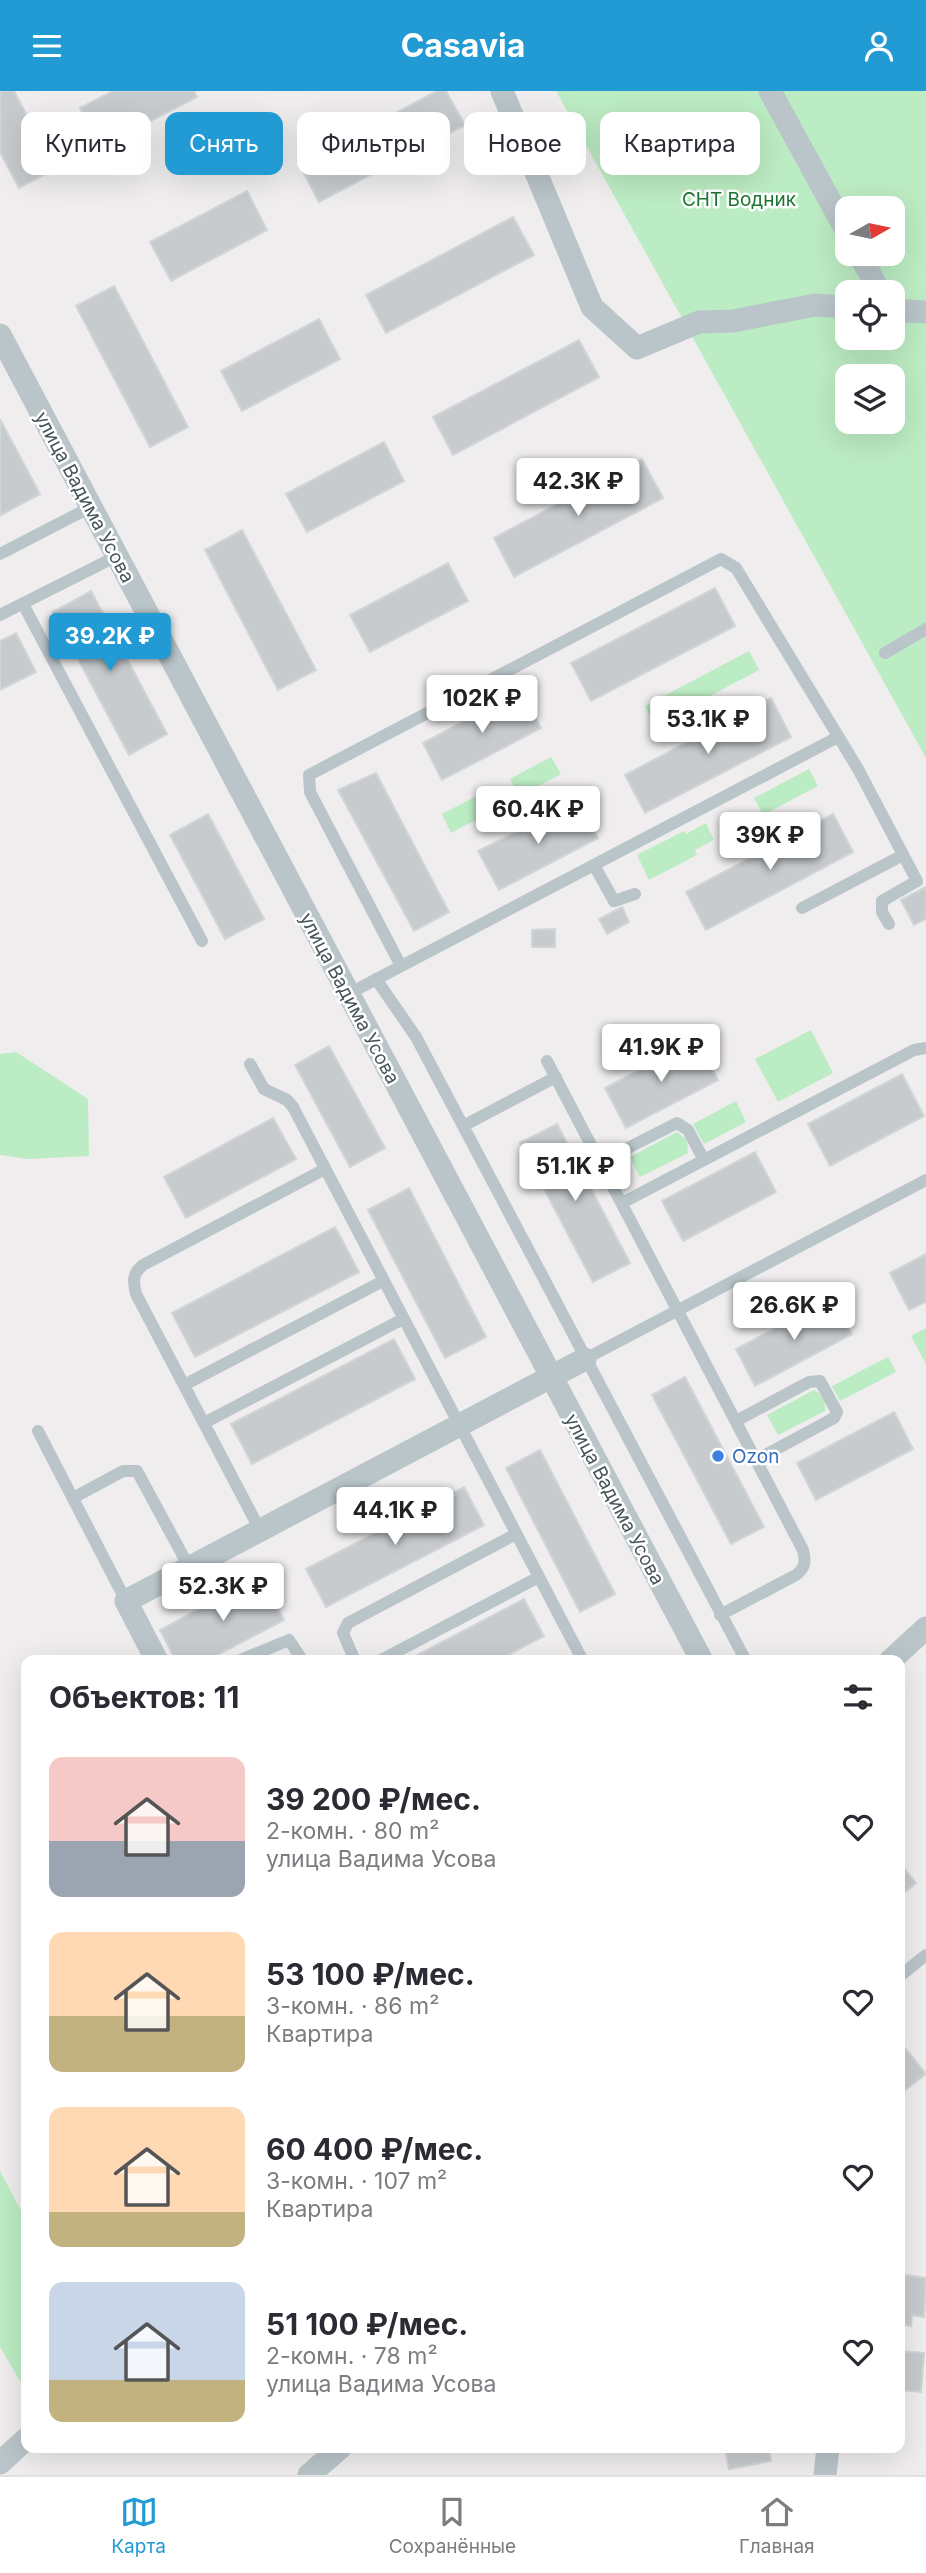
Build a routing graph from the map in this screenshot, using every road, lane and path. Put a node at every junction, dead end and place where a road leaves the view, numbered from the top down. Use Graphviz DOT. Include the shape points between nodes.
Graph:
graph roads {
  1 [pos="502,91"];
  2 [pos="769,91"];
  3 [pos="835,210"];
  4 [pos="835,306"];
  5 [pos="905,311"];
  6 [pos="926,312"];
  7 [pos="0,335"];
  8 [pos="91,507"];
  9 [pos="0,554"];
  10 [pos="117,556"];
  11 [pos="23,604"];
  12 [pos="0,615"];
  13 [pos="926,629"];
  14 [pos="885,653"];
  15 [pos="838,737"];
  16 [pos="903,855"];
  17 [pos="594,865"];
  18 [pos="921,879"];
  19 [pos="635,894"];
  20 [pos="802,908"];
  21 [pos="889,924"];
  22 [pos="202,941"];
  23 [pos="401,966"];
  24 [pos="376,979"];
  25 [pos="348,994"];
  26 [pos="926,1048"];
  27 [pos="547,1061"];
  28 [pos="250,1064"];
  29 [pos="556,1077"];
  30 [pos="463,1126"];
  31 [pos="704,1160"];
  32 [pos="600,1162"];
  33 [pos="325,1169"];
  34 [pos="926,1180"];
  35 [pos="622,1203"];
  36 [pos="383,1280"];
  37 [pos="678,1311"];
  38 [pos="403,1319"];
  39 [pos="585,1359"];
  40 [pos="550,1377"];
  41 [pos="184,1385"];
  42 [pos="736,1421"];
  43 [pos="204,1423"];
  44 [pos="459,1425"];
  45 [pos="38,1431"];
  46 [pos="756,1460"];
  47 [pos="73,1498"];
  48 [pos="260,1530"];
  49 [pos="516,1534"];
  50 [pos="189,1567"];
  51 [pos="539,1577"];
  52 [pos="126,1601"];
  53 [pos="720,1615"];
  54 [pos="926,1628"];
  55 [pos="154,1655"];
  56 [pos="251,1655"];
  57 [pos="300,1655"];
  58 [pos="352,1655"];
  59 [pos="390,1655"];
  60 [pos="580,1655"];
  61 [pos="699,1655"];
  62 [pos="743,1655"];
  63 [pos="897,1655"];
  64 [pos="926,1955"];
  65 [pos="905,1972"];
  66 [pos="21,2444"];
  67 [pos="335,2453"];
  68 [pos="827,2453"];
  69 [pos="0,2463"];
  70 [pos="309,2475"];
  71 [pos="825,2475"];
  1 -- 4 [label="street" via="592,307 637,348 699,322 733,321 815,305"];
  2 -- 3 [label="street"];
  5 -- 6 [label="street"];
  7 -- 8 [label="street, улица Вадима Усова"];
  8 -- 9 [label="lane"];
  8 -- 10 [label="street, улица Вадима Усова"];
  10 -- 11 [label="lane"];
  10 -- 25 [label="street, улица Вадима Усова"];
  11 -- 12 [label="lane"];
  11 -- 22 [label="lane"];
  13 -- 14 [label="lane"];
  15 -- 16 [label="lane"];
  15 -- 17 [label="lane"];
  15 -- 23 [label="lane" via="736,568 721,559 712,561 309,775 307,782"];
  16 -- 18 [label="lane"];
  16 -- 20 [label="lane"];
  17 -- 19 [label="lane" via="614,901"];
  17 -- 23 [label="lane"];
  18 -- 21 [label="lane" via="882,901"];
  23 -- 24 [label="lane"];
  24 -- 25 [label="lane"];
  24 -- 30 [label="lane" via="416,1037"];
  25 -- 40 [label="street, улица Вадима Усова"];
  26 -- 31 [label="lane" via="914,1049"];
  27 -- 29 [label="lane"];
  28 -- 33 [label="lane" via="264,1089 293,1107"];
  29 -- 30 [label="lane"];
  29 -- 32 [label="lane"];
  30 -- 39 [label="lane"];
  31 -- 32 [label="lane" via="688,1131 677,1123"];
  31 -- 35 [label="lane"];
  32 -- 35 [label="lane"];
  33 -- 36 [label="lane"];
  33 -- 41 [label="lane" via="136,1271 136,1294"];
  34 -- 37 [label="lane"];
  35 -- 37 [label="lane"];
  36 -- 38 [label="lane"];
  36 -- 41 [label="lane"];
  37 -- 39 [label="lane"];
  37 -- 42 [label="lane"];
  38 -- 43 [label="lane"];
  38 -- 44 [label="lane"];
  39 -- 40 [label="street"];
  39 -- 53 [label="lane"];
  40 -- 44 [label="street"];
  40 -- 61 [label="street, улица Вадима Усова"];
  41 -- 43 [label="lane"];
  42 -- 46 [label="lane"];
  42 -- 46 [label="lane" via="809,1382 820,1381 826,1387 837,1412 834,1418"];
  43 -- 48 [label="lane"];
  44 -- 48 [label="street"];
  44 -- 49 [label="lane"];
  45 -- 47 [label="lane"];
  46 -- 53 [label="lane" via="806,1561 796,1575"];
  47 -- 50 [label="lane" via="123,1471 137,1471"];
  47 -- 52 [label="lane"];
  48 -- 50 [label="street"];
  49 -- 51 [label="lane"];
  49 -- 58 [label="lane" via="348,1623 343,1633"];
  50 -- 52 [label="street"];
  51 -- 59 [label="lane"];
  51 -- 60 [label="lane"];
  52 -- 55 [label="street"];
  53 -- 62 [label="lane"];
  54 -- 63 [label="street"];
  56 -- 57 [label="lane" via="289,1640"];
  64 -- 65 [label="lane"];
  66 -- 69 [label="street"];
  67 -- 70 [label="street"];
  68 -- 71 [label="street"];
}
